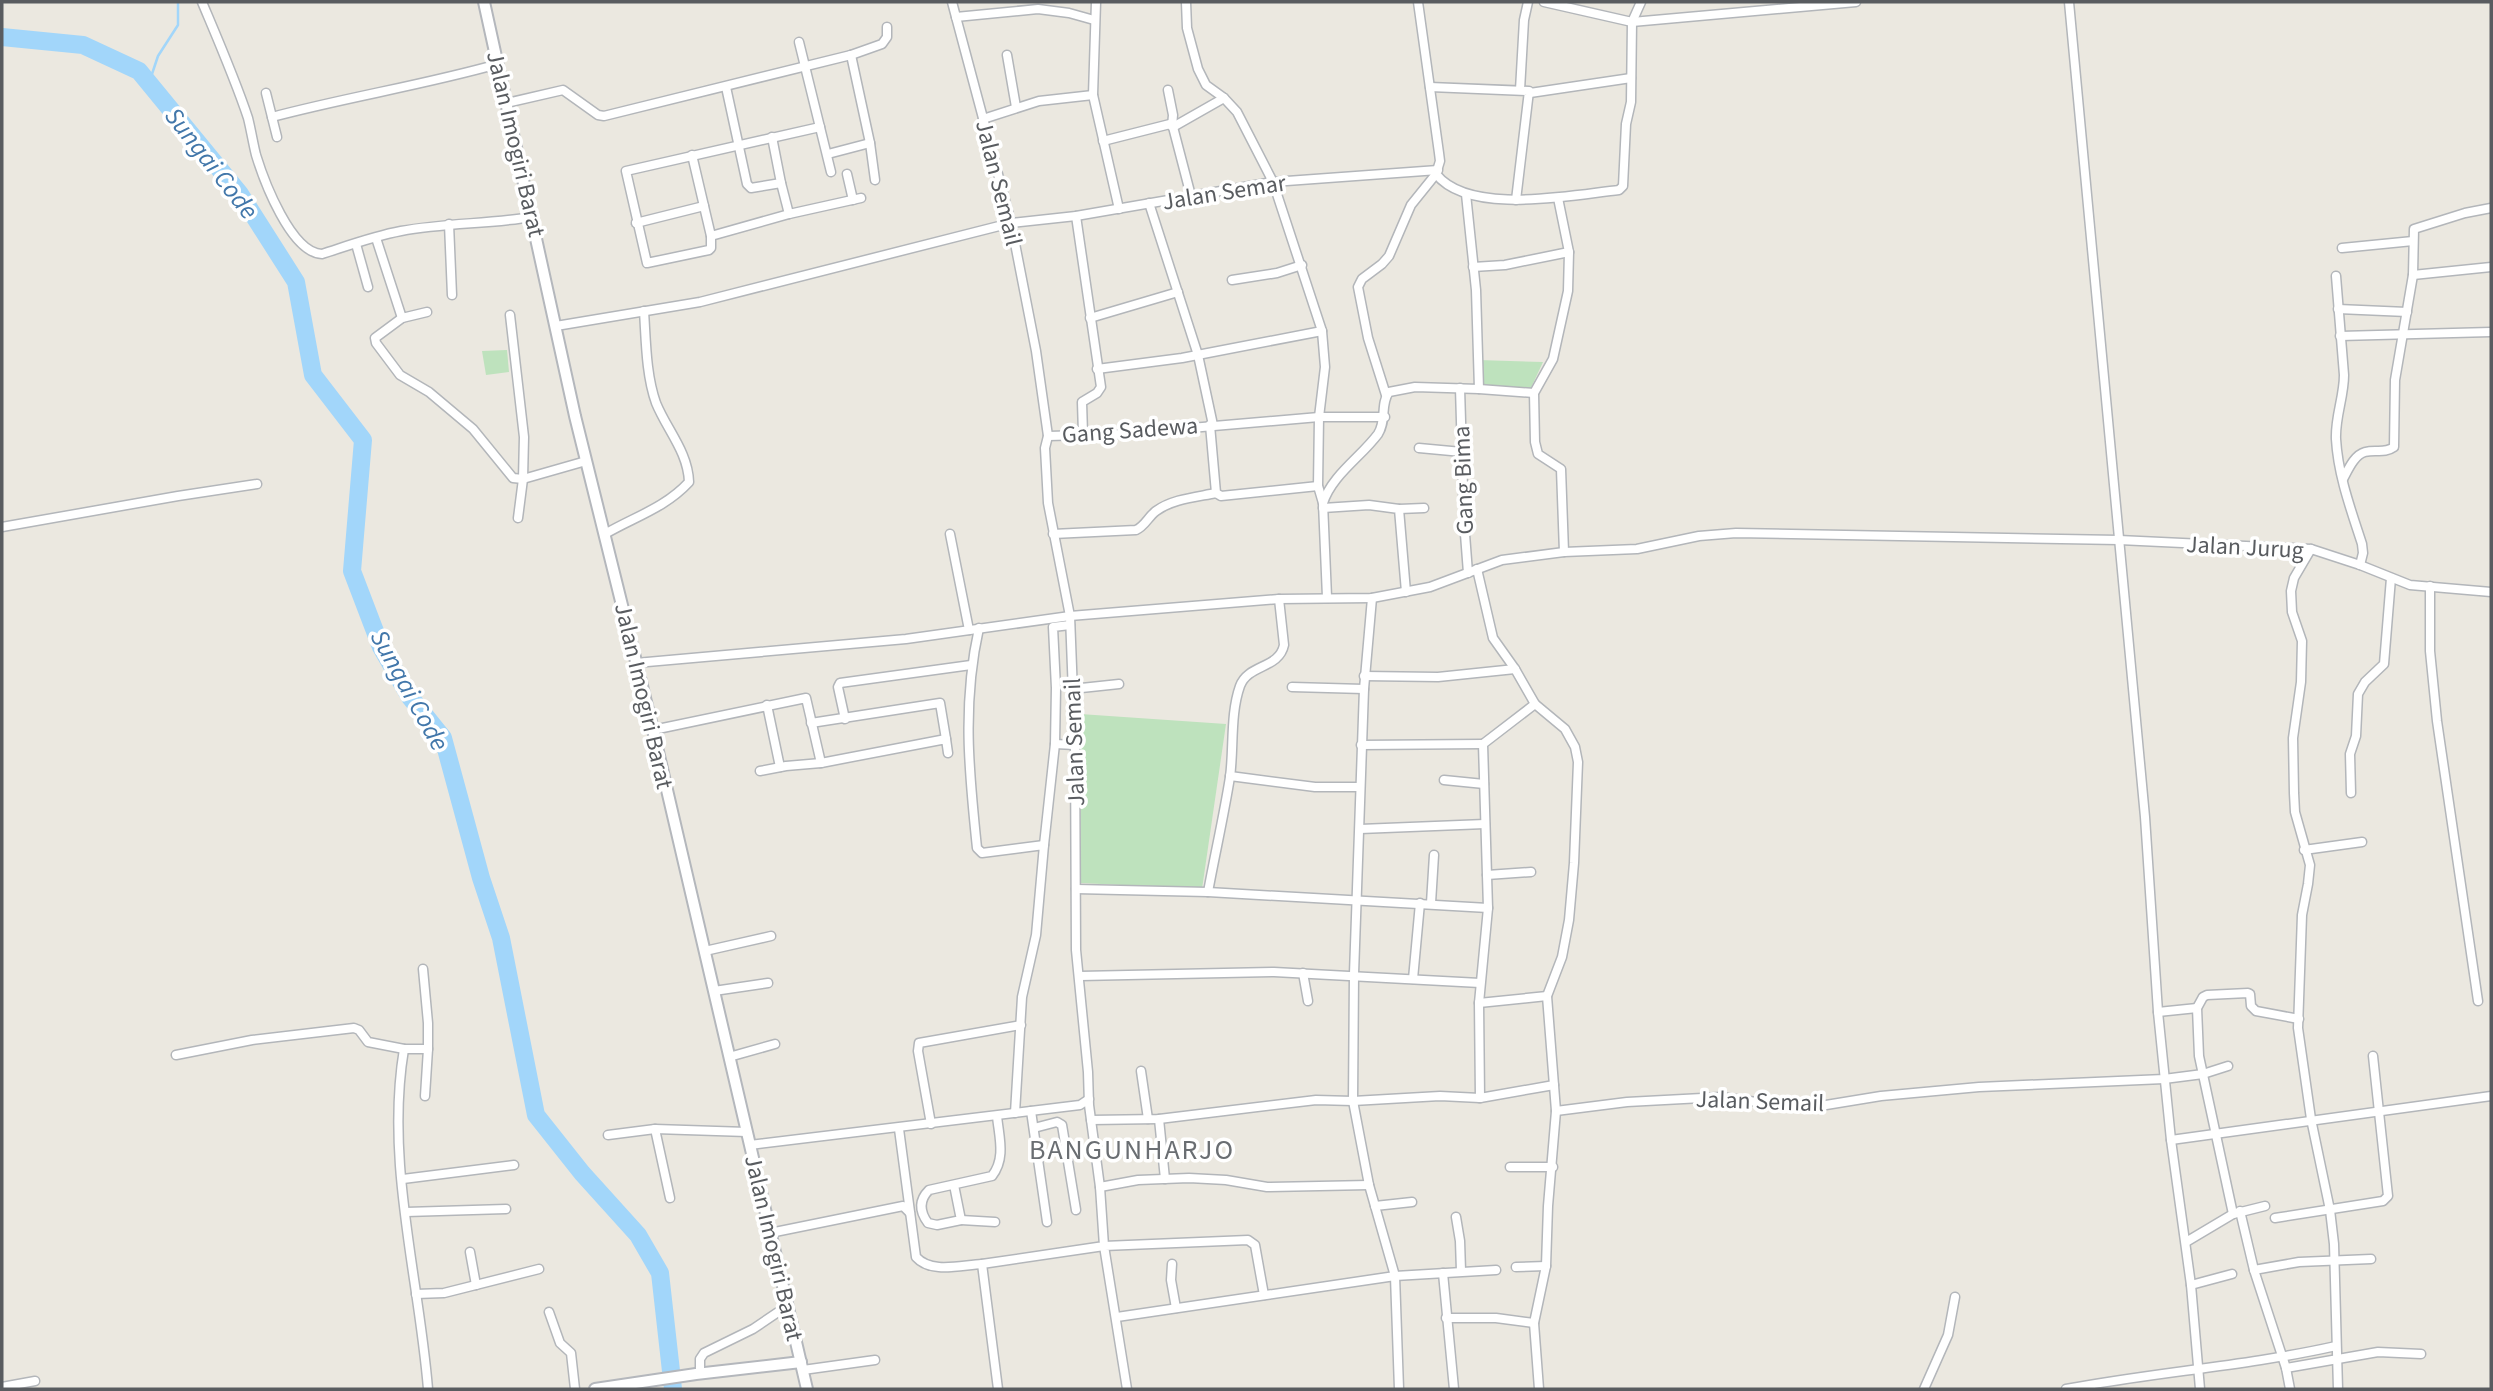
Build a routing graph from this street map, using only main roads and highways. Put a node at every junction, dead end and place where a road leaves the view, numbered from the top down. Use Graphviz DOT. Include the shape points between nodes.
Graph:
graph roads {
  1 [pos="484,2"];
  2 [pos="802,1366"];
  3 [pos="603,1389"];
  4 [pos="807,1389"];
  1 -- 2 [label="main road, Jalan Imogiri Barat" via="586,461"];
  2 -- 3 [label="main road" via="700,1373"];
  2 -- 4 [label="main road, Jalan Imogiri Barat"];
}
